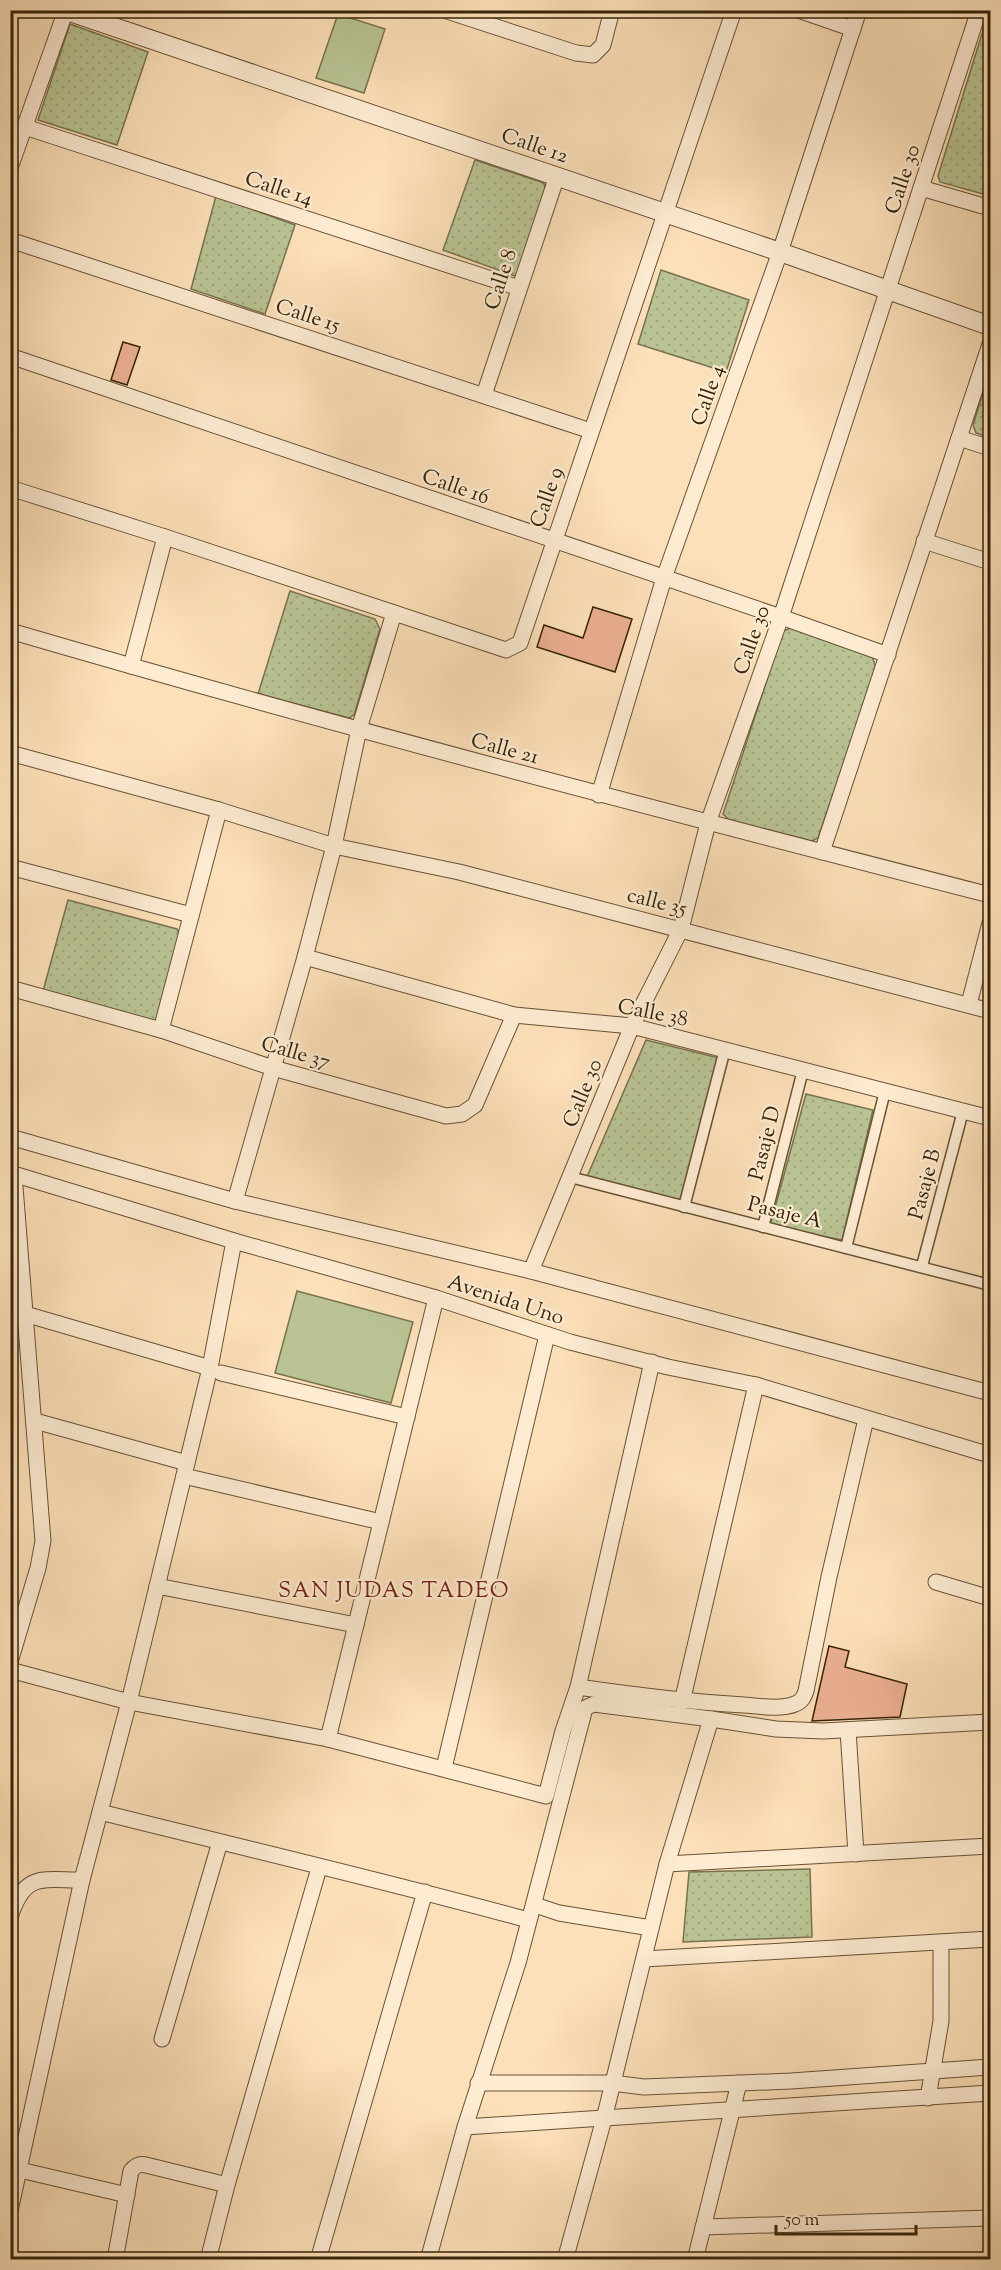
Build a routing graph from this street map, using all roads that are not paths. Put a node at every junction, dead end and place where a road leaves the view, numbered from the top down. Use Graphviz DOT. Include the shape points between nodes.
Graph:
graph roads {
  1 [pos="444,10"];
  2 [pos="612,10"];
  3 [pos="734,10"];
  4 [pos="798,10"];
  5 [pos="859,10"];
  6 [pos="979,10"];
  7 [pos="65,11"];
  8 [pos="853,29"];
  9 [pos="25,127"];
  10 [pos="10,168"];
  11 [pos="557,176"];
  12 [pos="921,188"];
  13 [pos="990,208"];
  14 [pos="666,213"];
  15 [pos="10,240"];
  16 [pos="780,252"];
  17 [pos="519,288"];
  18 [pos="888,290"];
  19 [pos="990,326"];
  20 [pos="990,344"];
  21 [pos="10,356"];
  22 [pos="484,395"];
  23 [pos="591,431"];
  24 [pos="959,438"];
  25 [pos="990,448"];
  26 [pos="10,489"];
  27 [pos="165,537"];
  28 [pos="553,541"];
  29 [pos="924,542"];
  30 [pos="990,562"];
  31 [pos="664,578"];
  32 [pos="393,613"];
  33 [pos="781,617"];
  34 [pos="10,630"];
  35 [pos="888,655"];
  36 [pos="131,666"];
  37 [pos="359,729"];
  38 [pos="10,753"];
  39 [pos="599,795"];
  40 [pos="219,810"];
  41 [pos="708,823"];
  42 [pos="334,846"];
  43 [pos="822,852"];
  44 [pos="10,867"];
  45 [pos="990,895"];
  46 [pos="191,915"];
  47 [pos="990,923"];
  48 [pos="681,929"];
  49 [pos="305,957"];
  50 [pos="10,988"];
  51 [pos="969,1004"];
  52 [pos="990,1011"];
  53 [pos="514,1015"];
  54 [pos="632,1026"];
  55 [pos="161,1030"];
  56 [pos="725,1049"];
  57 [pos="273,1068"];
  58 [pos="803,1070"];
  59 [pos="885,1091"];
  60 [pos="963,1111"];
  61 [pos="990,1118"];
  62 [pos="10,1137"];
  63 [pos="12,1173"];
  64 [pos="570,1177"];
  65 [pos="235,1201"];
  66 [pos="684,1207"];
  67 [pos="763,1227"];
  68 [pos="234,1241"];
  69 [pos="846,1248"];
  70 [pos="922,1266"];
  71 [pos="531,1271"];
  72 [pos="990,1285"];
  73 [pos="436,1298"];
  74 [pos="20,1305"];
  75 [pos="547,1335"];
  76 [pos="652,1362"];
  77 [pos="216,1370"];
  78 [pos="756,1385"];
  79 [pos="990,1392"];
  80 [pos="407,1418"];
  81 [pos="866,1419"];
  82 [pos="35,1420"];
  83 [pos="990,1455"];
  84 [pos="185,1469"];
  85 [pos="381,1522"];
  86 [pos="936,1582"];
  87 [pos="157,1586"];
  88 [pos="990,1598"];
  89 [pos="356,1625"];
  90 [pos="10,1662"];
  91 [pos="10,1670"];
  92 [pos="578,1687"];
  93 [pos="129,1702"];
  94 [pos="682,1702"];
  95 [pos="757,1706"];
  96 [pos="711,1719"];
  97 [pos="990,1722"];
  98 [pos="755,1725"];
  99 [pos="848,1730"];
  100 [pos="328,1739"];
  101 [pos="444,1768"];
  102 [pos="100,1812"];
  103 [pos="220,1842"];
  104 [pos="990,1846"];
  105 [pos="856,1854"];
  106 [pos="667,1864"];
  107 [pos="319,1868"];
  108 [pos="82,1880"];
  109 [pos="425,1892"];
  110 [pos="535,1905"];
  111 [pos="10,1917"];
  112 [pos="521,1918"];
  113 [pos="651,1928"];
  114 [pos="990,1939"];
  115 [pos="941,1942"];
  116 [pos="644,1959"];
  117 [pos="162,2039"];
  118 [pos="990,2067"];
  119 [pos="934,2071"];
  120 [pos="612,2083"];
  121 [pos="739,2083"];
  122 [pos="478,2084"];
  123 [pos="990,2093"];
  124 [pos="928,2098"];
  125 [pos="733,2111"];
  126 [pos="604,2119"];
  127 [pos="465,2127"];
  128 [pos="20,2170"];
  129 [pos="227,2185"];
  130 [pos="127,2195"];
  131 [pos="10,2211"];
  132 [pos="990,2218"];
  133 [pos="704,2227"];
  134 [pos="115,2259"];
  135 [pos="208,2259"];
  136 [pos="318,2259"];
  137 [pos="428,2259"];
  138 [pos="565,2259"];
  139 [pos="695,2259"];
  1 -- 2 [label="street" via="592,55 603,45"];
  3 -- 14 [label="street, Calle 9"];
  4 -- 8 [label="street"];
  5 -- 8 [label="street, Calle 4"];
  6 -- 12 [label="street, Calle 30"];
  7 -- 9 [label="street"];
  7 -- 11 [label="street, Calle 12"];
  8 -- 16 [label="street, Calle 4"];
  9 -- 10 [label="street"];
  9 -- 17 [label="street, Calle 14"];
  11 -- 14 [label="street, Calle 12"];
  11 -- 17 [label="street, Calle 8"];
  12 -- 13 [label="street"];
  12 -- 18 [label="street, Calle 30"];
  14 -- 16 [label="street, Calle 12"];
  14 -- 23 [label="street, Calle 9"];
  15 -- 22 [label="street, Calle 15"];
  16 -- 18 [label="street, Calle 12"];
  16 -- 31 [label="street, Calle 4"];
  17 -- 22 [label="street, Calle 8"];
  18 -- 19 [label="street, Calle 12"];
  18 -- 33 [label="street, Calle 30"];
  20 -- 24 [label="street"];
  21 -- 28 [label="street, Calle 16"];
  22 -- 23 [label="street, Calle 15"];
  23 -- 28 [label="street, Calle 9"];
  24 -- 25 [label="street"];
  24 -- 29 [label="street"];
  26 -- 27 [label="street, Calle 9"];
  27 -- 32 [label="street, Calle 9"];
  27 -- 36 [label="street"];
  28 -- 31 [label="street, Calle 16"];
  28 -- 32 [label="street, Calle 9" via="520,643 506,650"];
  29 -- 30 [label="street"];
  29 -- 35 [label="street"];
  31 -- 33 [label="street, Calle 16"];
  31 -- 39 [label="street, Calle 4"];
  32 -- 37 [label="street"];
  33 -- 35 [label="street, Calle 16"];
  33 -- 41 [label="street, Calle 30"];
  34 -- 36 [label="street, Calle 21"];
  35 -- 43 [label="street"];
  36 -- 37 [label="street, Calle 21"];
  37 -- 39 [label="street, Calle 21"];
  37 -- 42 [label="street"];
  38 -- 40 [label="street, calle 35"];
  39 -- 41 [label="street, Calle 21"];
  40 -- 42 [label="street, calle 35"];
  40 -- 46 [label="street"];
  41 -- 43 [label="street, Calle 21"];
  41 -- 48 [label="street, Calle 30"];
  42 -- 48 [label="street, calle 35" via="459,872"];
  42 -- 49 [label="street"];
  43 -- 45 [label="street, Calle 21"];
  44 -- 46 [label="street"];
  46 -- 55 [label="street"];
  47 -- 51 [label="street"];
  48 -- 51 [label="street, calle 35"];
  48 -- 54 [label="street, Calle 30"];
  49 -- 53 [label="street, Calle 38"];
  49 -- 57 [label="street"];
  50 -- 55 [label="street, Calle 37"];
  51 -- 52 [label="street"];
  53 -- 54 [label="street, Calle 38"];
  53 -- 57 [label="street, Calle 37" via="475,1105 462,1114 446,1116"];
  54 -- 56 [label="street, Calle 38"];
  54 -- 64 [label="street, Calle 30"];
  55 -- 57 [label="street, Calle 37"];
  56 -- 58 [label="street, Calle 38"];
  56 -- 66 [label="street"];
  57 -- 65 [label="street"];
  58 -- 59 [label="street, Calle 38"];
  58 -- 67 [label="street, Pasaje D"];
  59 -- 60 [label="street, Calle 38"];
  59 -- 69 [label="street"];
  60 -- 61 [label="street, Calle 38"];
  60 -- 70 [label="street, Pasaje B"];
  62 -- 65 [label="street, Avenida Uno"];
  63 -- 68 [label="street, Avenida Uno"];
  63 -- 74 [label="street"];
  64 -- 66 [label="street, Pasaje A"];
  64 -- 71 [label="street, Calle 30"];
  65 -- 71 [label="street, Avenida Uno"];
  66 -- 67 [label="street, Pasaje A"];
  67 -- 69 [label="street, Pasaje A"];
  68 -- 73 [label="street, Avenida Uno"];
  68 -- 77 [label="street"];
  69 -- 70 [label="street, Pasaje A"];
  70 -- 72 [label="street, Pasaje A"];
  71 -- 79 [label="street, Avenida Uno"];
  73 -- 75 [label="street, Avenida Uno"];
  73 -- 80 [label="street"];
  74 -- 77 [label="street"];
  74 -- 82 [label="street"];
  75 -- 76 [label="street, Avenida Uno"];
  75 -- 101 [label="street"];
  76 -- 78 [label="street, Avenida Uno"];
  76 -- 92 [label="street"];
  77 -- 80 [label="street"];
  77 -- 84 [label="street"];
  78 -- 81 [label="street, Avenida Uno"];
  78 -- 94 [label="street"];
  80 -- 85 [label="street"];
  81 -- 83 [label="street, Avenida Uno"];
  81 -- 95 [label="street" via="803,1699 794,1705"];
  82 -- 84 [label="street"];
  82 -- 90 [label="street" via="43,1541"];
  84 -- 85 [label="street"];
  84 -- 87 [label="street"];
  85 -- 89 [label="street"];
  86 -- 88 [label="street"];
  87 -- 89 [label="street"];
  87 -- 93 [label="street"];
  89 -- 100 [label="street"];
  91 -- 93 [label="street"];
  92 -- 94 [label="street"];
  92 -- 101 [label="street" via="546,1796"];
  93 -- 100 [label="street"];
  93 -- 102 [label="street"];
  94 -- 95 [label="street"];
  95 -- 98 [label="street"];
  96 -- 98 [label="street"];
  96 -- 106 [label="street"];
  96 -- 110 [label="street" via="594,1704 585,1708"];
  97 -- 99 [label="street"];
  98 -- 99 [label="street"];
  99 -- 105 [label="street"];
  100 -- 101 [label="street"];
  102 -- 103 [label="street"];
  102 -- 108 [label="street"];
  103 -- 107 [label="street"];
  103 -- 117 [label="street"];
  104 -- 105 [label="street"];
  105 -- 106 [label="street"];
  106 -- 113 [label="street"];
  107 -- 109 [label="street"];
  107 -- 129 [label="street"];
  108 -- 111 [label="street" via="31,1884 19,1895"];
  108 -- 128 [label="street"];
  109 -- 112 [label="street"];
  109 -- 136 [label="street"];
  110 -- 113 [label="street" via="559,1913"];
  110 -- 122 [label="street"];
  113 -- 116 [label="street"];
  114 -- 115 [label="street"];
  115 -- 116 [label="street"];
  115 -- 119 [label="street" via="940,2020"];
  116 -- 120 [label="street"];
  118 -- 119 [label="street"];
  119 -- 121 [label="street"];
  119 -- 124 [label="street"];
  120 -- 121 [label="street" via="644,2087"];
  120 -- 122 [label="street"];
  120 -- 126 [label="street"];
  121 -- 125 [label="street"];
  122 -- 127 [label="street"];
  123 -- 124 [label="street"];
  124 -- 125 [label="street"];
  125 -- 126 [label="street"];
  125 -- 133 [label="street"];
  126 -- 127 [label="street"];
  126 -- 138 [label="street"];
  127 -- 137 [label="street"];
  128 -- 130 [label="street"];
  128 -- 131 [label="street"];
  129 -- 130 [label="street" via="142,2164 131,2171"];
  129 -- 135 [label="street"];
  130 -- 134 [label="street"];
  132 -- 133 [label="street"];
  133 -- 139 [label="street"];
}
